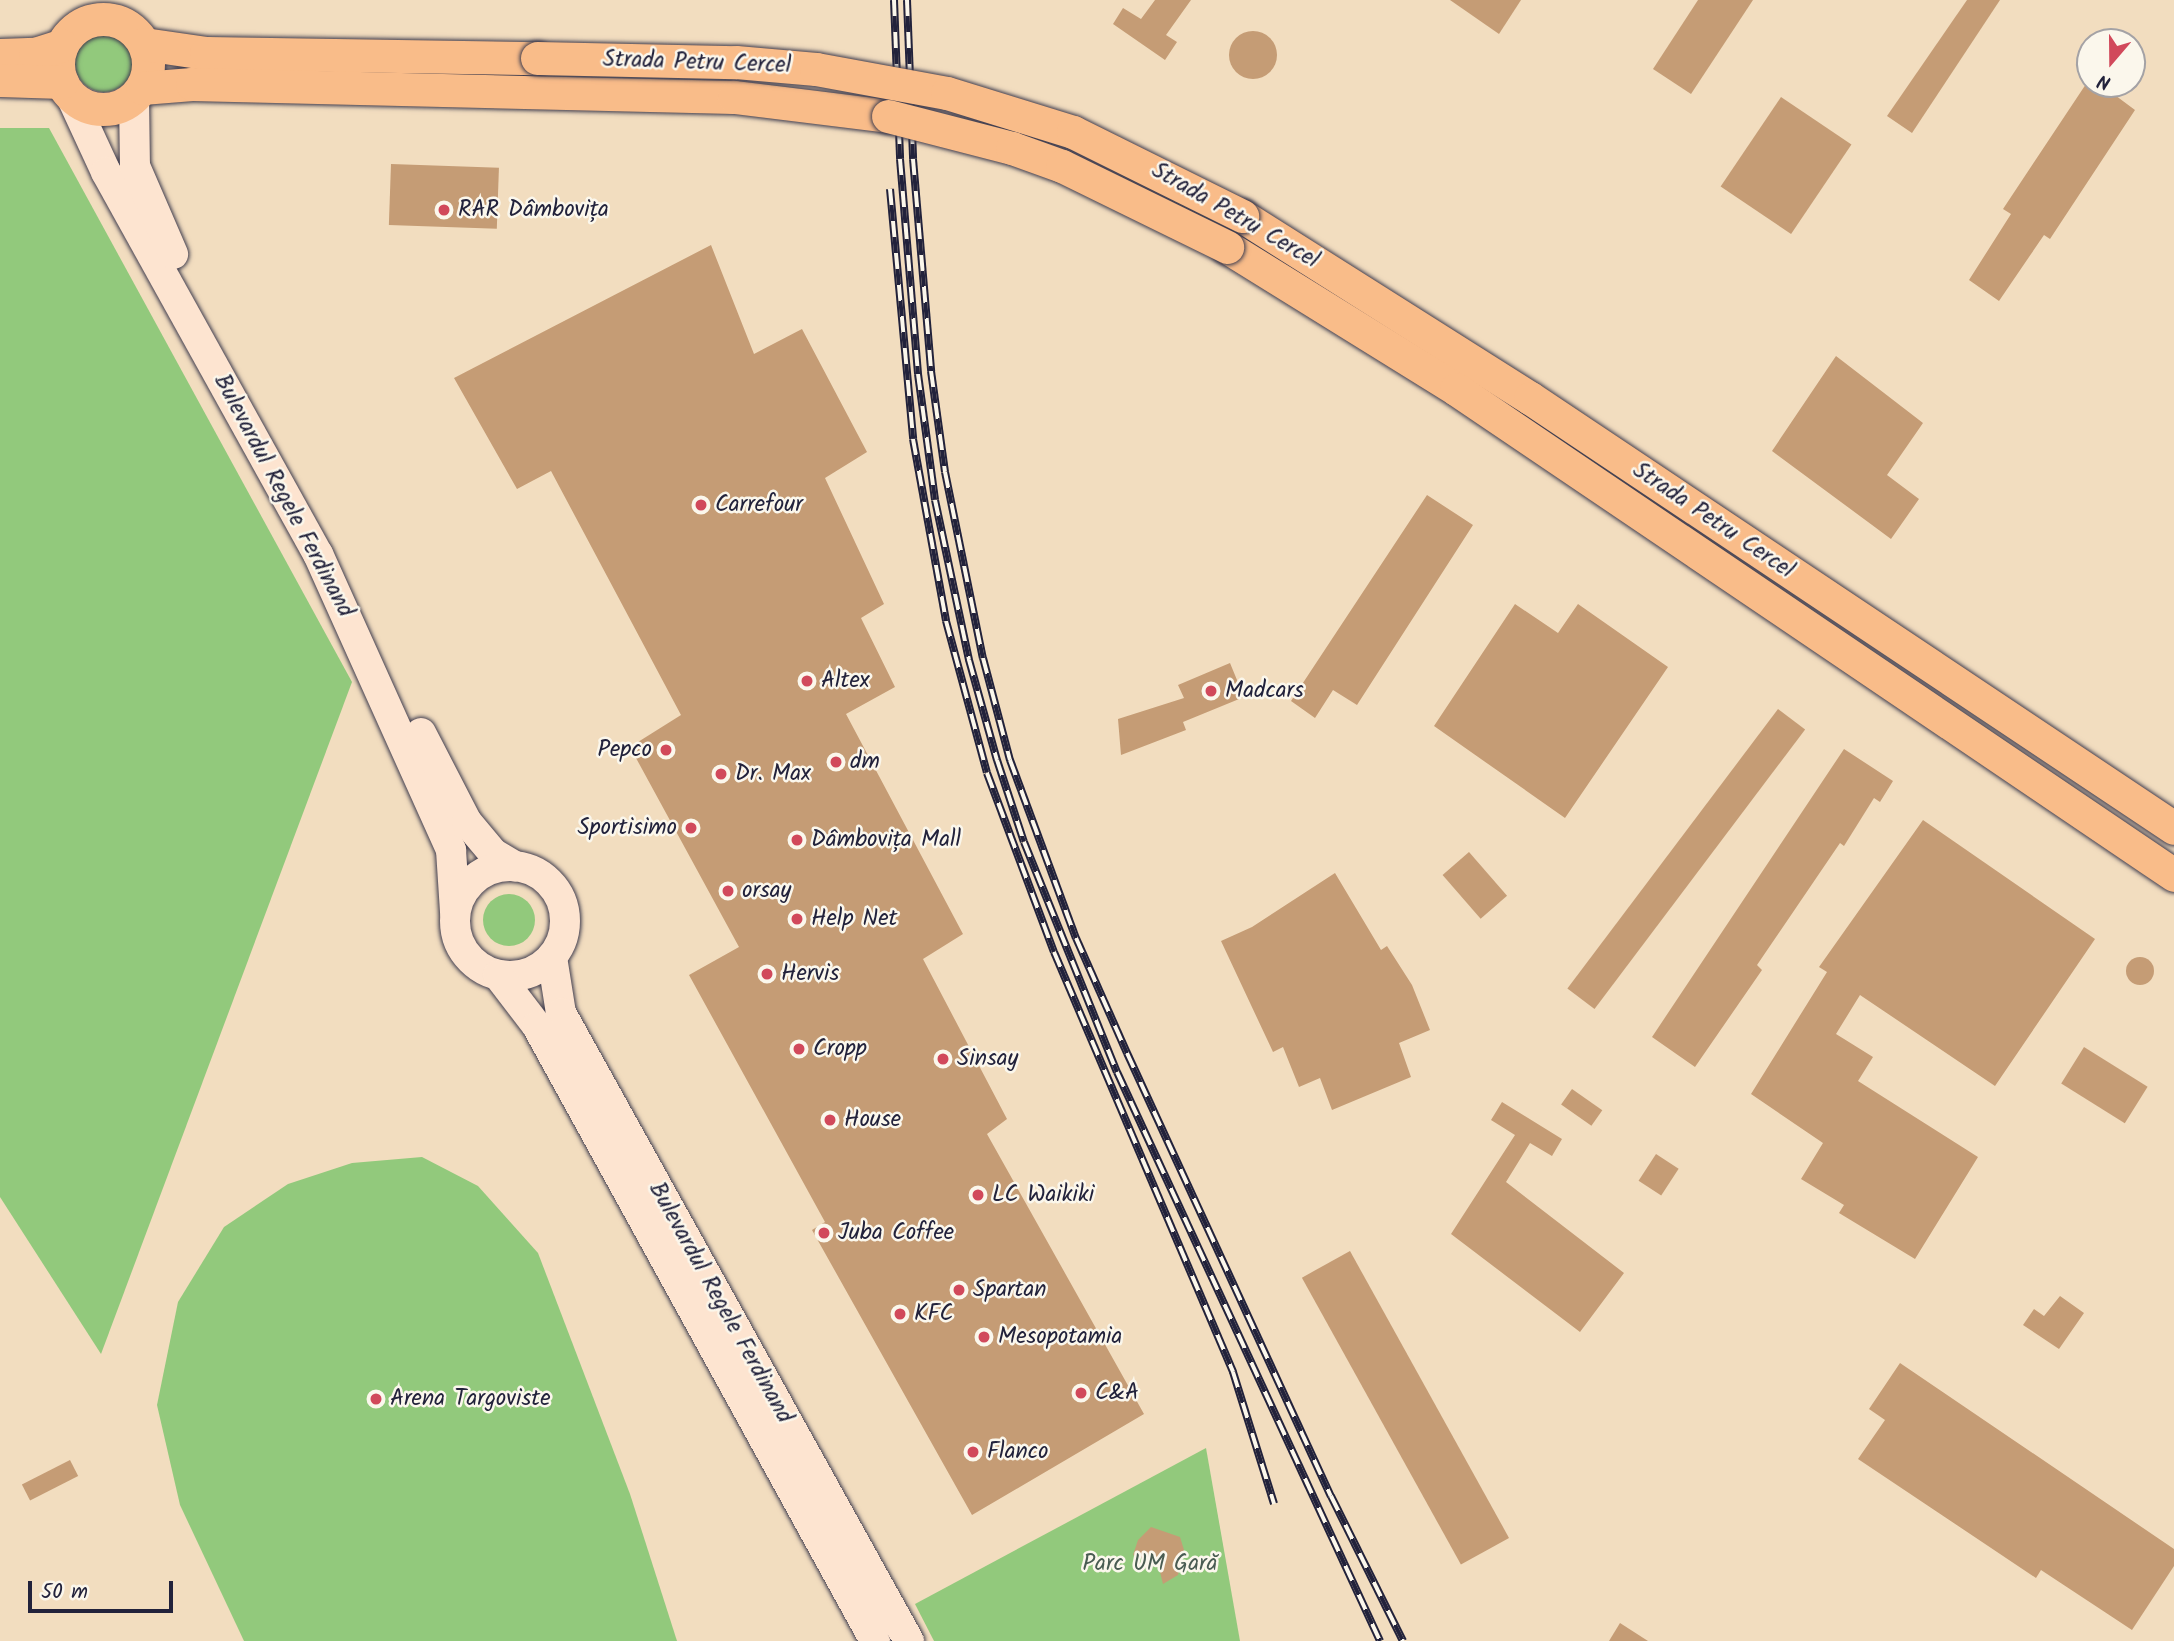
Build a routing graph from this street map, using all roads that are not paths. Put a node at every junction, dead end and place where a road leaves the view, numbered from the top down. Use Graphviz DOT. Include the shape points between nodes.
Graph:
graph roads {
  1 [pos="144,44"];
  2 [pos="62,45"];
  3 [pos="0,55"];
  4 [pos="0,80"];
  5 [pos="66,88"];
  6 [pos="138,92"];
  7 [pos="1883,634"];
  8 [pos="1863,664"];
  9 [pos="2174,828"];
  10 [pos="514,866"];
  11 [pos="2174,875"];
  12 [pos="455,912"];
  13 [pos="552,957"];
  14 [pos="498,975"];
  15 [pos="875,1641"];
  16 [pos="909,1641"];
  1 -- 2 [label="main road" via="127,26 103,19 79,26"];
  1 -- 6 [label="main road" via="148,66"];
  1 -- 7 [label="main road, Strada Petru Cercel, bridge" via="217,54 762,64 874,78 947,93 1073,132 1242,216 1530,398"];
  2 -- 3 [label="main road" via="35,54"];
  2 -- 5 [label="main road" via="59,57"];
  4 -- 5 [label="main road, Strada Petru Cercel"];
  5 -- 6 [label="main road, Strada Petru Cercel" via="94,108 122,105"];
  5 -- 12 [label="main road, Bulevardul Regele Ferdinand" via="106,172 324,566 452,850"];
  6 -- 8 [label="main road, Strada Petru Cercel, bridge" via="192,84 734,97 888,116 1012,148 1062,166 1227,247 1456,389"];
  6 -- 10 [label="main road, Bulevardul Regele Ferdinand" via="135,166 198,307 467,822 494,853"];
  7 -- 8 [label="main road"];
  7 -- 9 [label="main road, Strada Petru Cercel"];
  8 -- 11 [label="main road, Strada Petru Cercel"];
  10 -- 12 [label="main road" via="491,870 470,882"];
  10 -- 13 [label="main road" via="542,876 560,897 565,927"];
  12 -- 14 [label="main road, Bulevardul Regele Ferdinand" via="459,943 469,958"];
  13 -- 14 [label="main road" via="524,975"];
  13 -- 16 [label="main road, Bulevardul Regele Ferdinand" via="561,1013"];
  14 -- 15 [label="main road, Bulevardul Regele Ferdinand" via="533,1019"];
}
